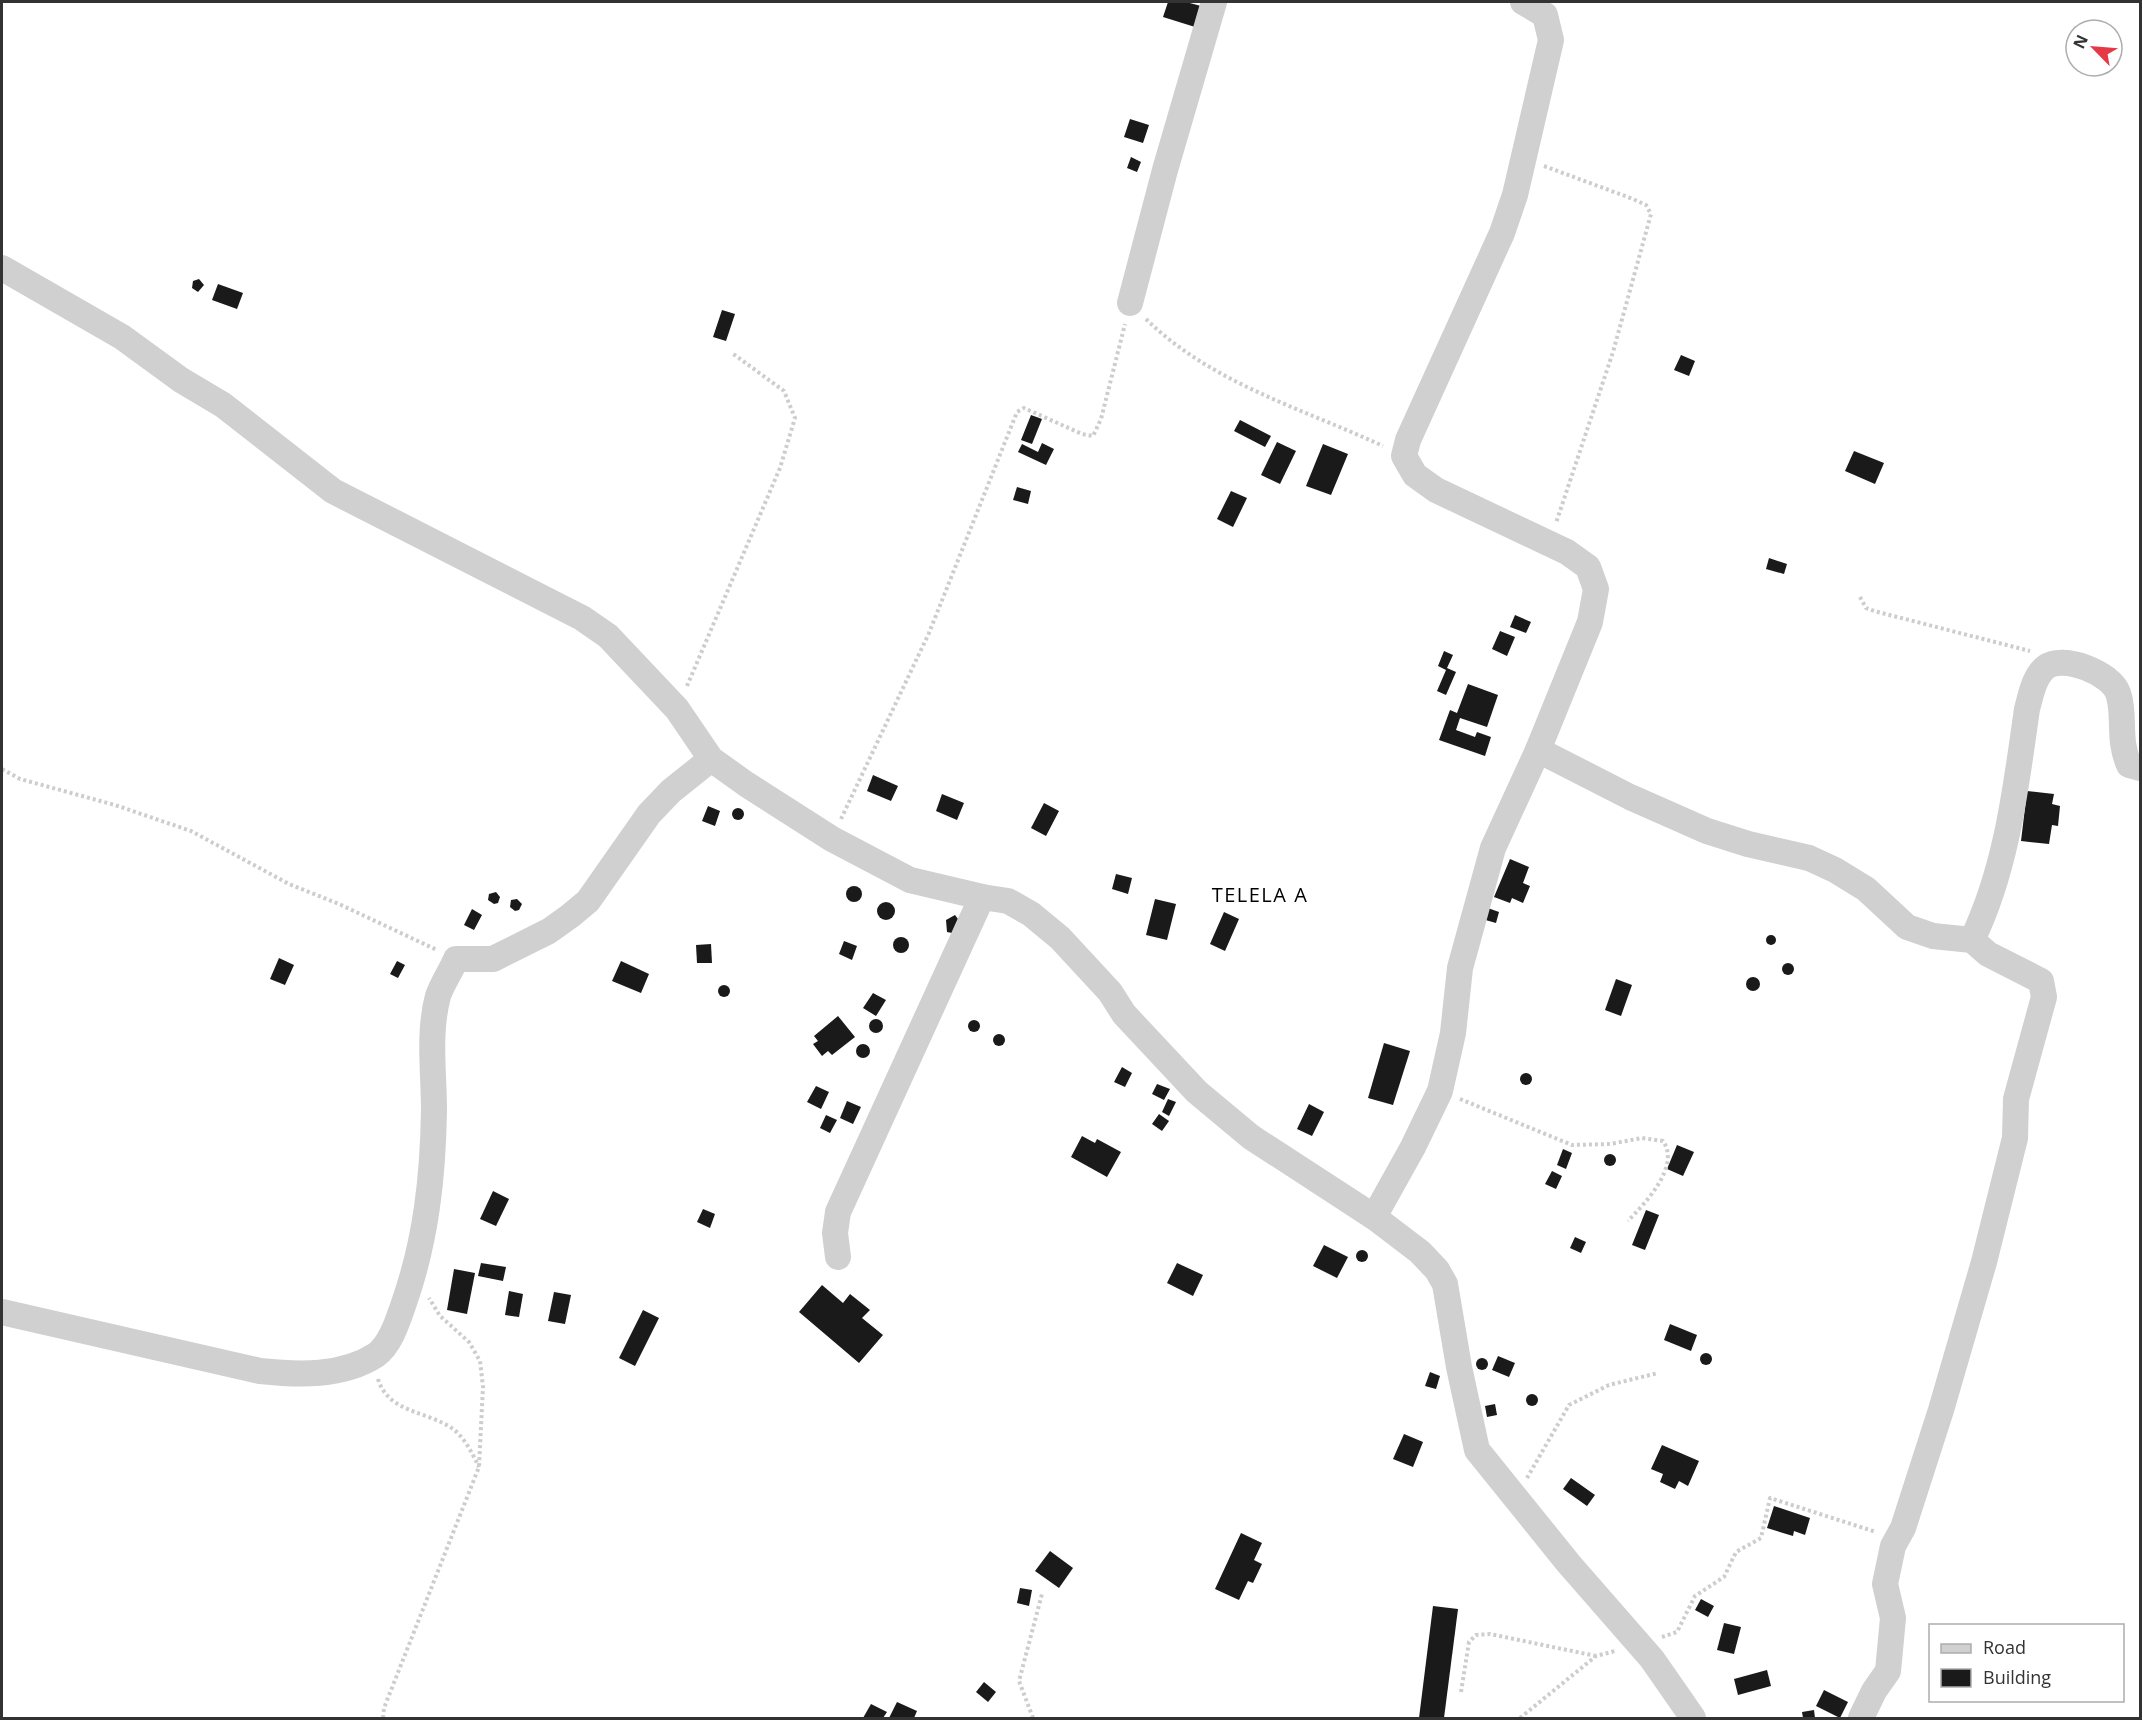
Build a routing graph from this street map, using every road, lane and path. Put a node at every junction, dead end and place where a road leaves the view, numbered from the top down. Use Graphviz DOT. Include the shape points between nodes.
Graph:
graph roads {
  1 [pos="1214,2"];
  2 [pos="1523,2"];
  3 [pos="1525,158"];
  4 [pos="2,268"];
  5 [pos="1130,303"];
  6 [pos="732,353"];
  7 [pos="1404,456"];
  8 [pos="1549,544"];
  9 [pos="1860,597"];
  10 [pos="2059,662"];
  11 [pos="677,709"];
  12 [pos="1538,750"];
  13 [pos="711,759"];
  14 [pos="2140,768"];
  15 [pos="2,769"];
  16 [pos="832,839"];
  17 [pos="982,897"];
  18 [pos="1972,940"];
  19 [pos="456,959"];
  20 [pos="1440,1091"];
  21 [pos="1374,1217"];
  22 [pos="1628,1221"];
  23 [pos="838,1257"];
  24 [pos="414,1273"];
  25 [pos="2,1312"];
  26 [pos="377,1354"];
  27 [pos="1658,1373"];
  28 [pos="479,1467"];
  29 [pos="1516,1497"];
  30 [pos="1903,1528"];
  31 [pos="1042,1594"];
  32 [pos="1637,1644"];
  33 [pos="1596,1656"];
  34 [pos="1461,1692"];
  35 [pos="383,1719"];
  36 [pos="1033,1719"];
  37 [pos="1520,1719"];
  38 [pos="1693,1719"];
  39 [pos="1861,1719"];
  1 -- 5 [label="street"];
  2 -- 3 [label="street" via="1545,15 1551,40"];
  3 -- 7 [label="street" via="1502,233"];
  3 -- 8 [label="path" via="1633,199 1646,205 1651,214 1614,352"];
  4 -- 11 [label="street" via="122,337 223,405 333,491 582,618 608,636"];
  5 -- 7 [label="path" via="1170,343 1248,388"];
  5 -- 16 [label="path" via="1101,419 1093,436 1024,408 1017,412 929,633"];
  6 -- 11 [label="path" via="784,391 795,418 780,468"];
  7 -- 8 [label="street" via="1415,475 1436,490"];
  8 -- 12 [label="street" via="1588,567 1596,589 1590,622"];
  9 -- 10 [label="path" via="1865,607 1874,611 2018,647"];
  10 -- 14 [label="street" via="2093,671 2114,685 2120,703 2120,737 2126,759 2129,765"];
  10 -- 18 [label="street" via="2048,665 2034,685 1999,868"];
  11 -- 13 [label="street"];
  12 -- 18 [label="street" via="1707,831 1809,858 1835,870 1866,889 1907,927 1933,936"];
  12 -- 20 [label="street" via="1493,848 1460,968 1453,1033"];
  13 -- 16 [label="street"];
  13 -- 19 [label="street" via="670,791 649,814 588,901 570,916 549,931 493,958"];
  15 -- 19 [label="path" via="20,779 192,831 289,884"];
  16 -- 17 [label="street" via="910,880"];
  17 -- 21 [label="street" via="1008,901 1031,914 1060,938 1197,1092 1251,1137"];
  17 -- 23 [label="street" via="838,1212"];
  18 -- 30 [label="street" via="1988,954 2041,981 2044,997 2016,1099 2015,1138 1984,1262"];
  19 -- 24 [label="street" via="438,996 432,1042 432,1180"];
  20 -- 21 [label="street"];
  20 -- 22 [label="path" via="1572,1145 1642,1138 1663,1141 1667,1154 1662,1180"];
  21 -- 29 [label="street" via="1420,1252 1445,1284 1477,1450"];
  24 -- 26 [label="street" via="394,1331"];
  24 -- 28 [label="path" via="440,1316 468,1342 480,1361 483,1387"];
  25 -- 26 [label="street" via="260,1371 324,1372"];
  26 -- 28 [label="path" via="378,1382 385,1394 402,1407 452,1428 465,1441"];
  27 -- 29 [label="path" via="1608,1385 1569,1405"];
  28 -- 35 [label="path"];
  29 -- 32 [label="street"];
  30 -- 32 [label="path" via="1880,1533 1770,1498 1761,1538 1736,1552 1724,1577 1695,1596 1677,1632"];
  30 -- 39 [label="street" via="1893,1546 1885,1584 1893,1618 1888,1671"];
  31 -- 36 [label="path" via="1019,1681"];
  32 -- 33 [label="path"];
  32 -- 38 [label="street" via="1652,1659"];
  33 -- 34 [label="path" via="1490,1634 1476,1635 1469,1642"];
  33 -- 37 [label="path"];
}
